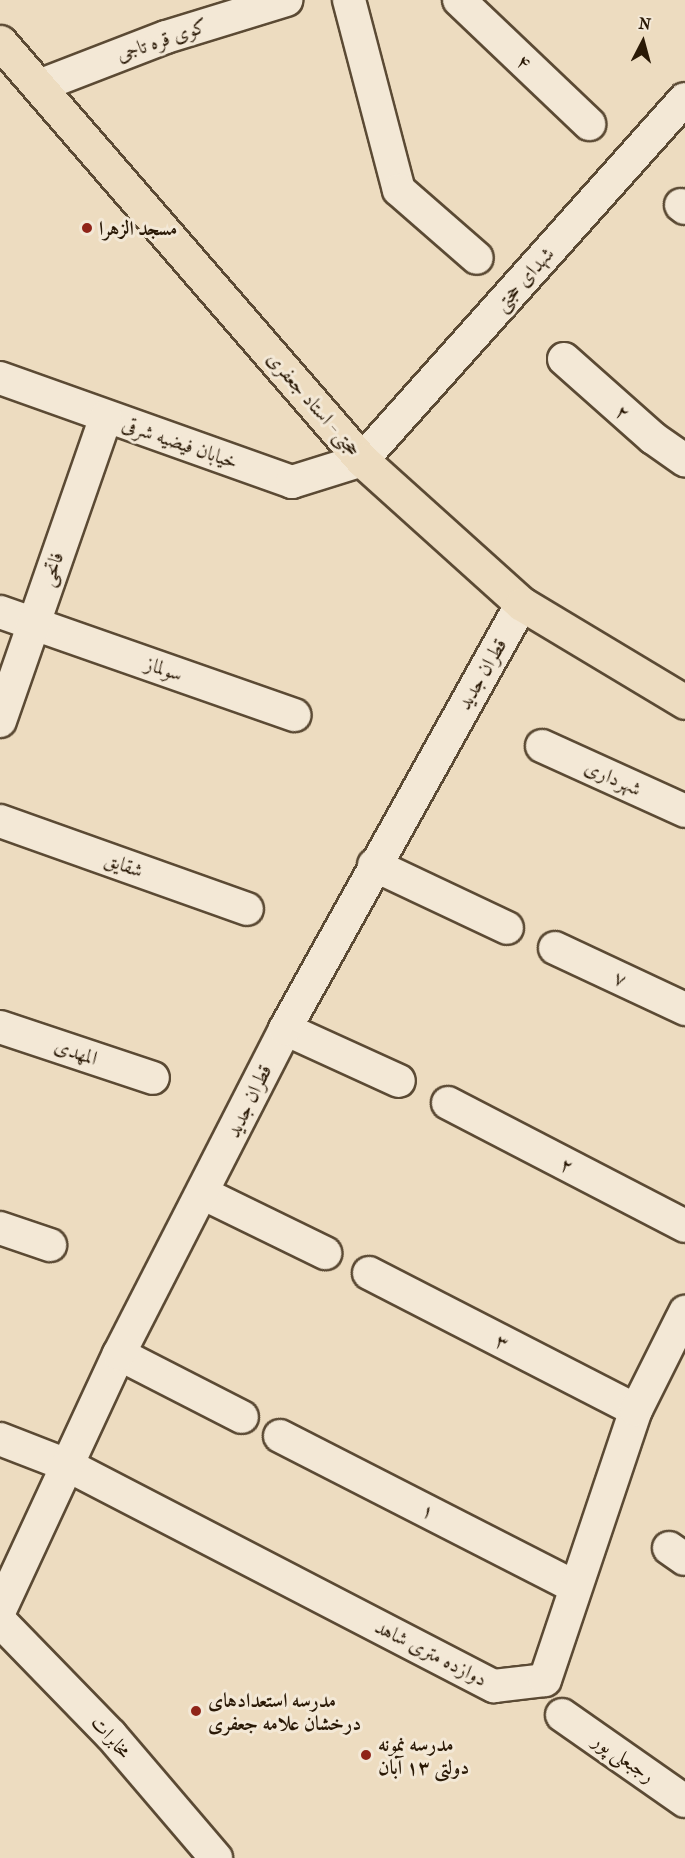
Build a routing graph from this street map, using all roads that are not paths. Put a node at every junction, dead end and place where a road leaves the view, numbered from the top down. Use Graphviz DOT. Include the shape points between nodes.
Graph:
graph roads {
  1 [pos="286,0"];
  2 [pos="349,0"];
  3 [pos="459,0"];
  4 [pos="0,42"];
  5 [pos="39,86"];
  6 [pos="685,99"];
  7 [pos="589,124"];
  8 [pos="477,258"];
  9 [pos="564,359"];
  10 [pos="0,378"];
  11 [pos="106,417"];
  12 [pos="362,460"];
  13 [pos="685,460"];
  14 [pos="522,604"];
  15 [pos="0,612"];
  16 [pos="33,623"];
  17 [pos="685,702"];
  18 [pos="294,715"];
  19 [pos="0,721"];
  20 [pos="542,746"];
  21 [pos="685,811"];
  22 [pos="0,821"];
  23 [pos="374,865"];
  24 [pos="247,909"];
  25 [pos="507,928"];
  26 [pos="555,948"];
  27 [pos="685,1009"];
  28 [pos="0,1027"];
  29 [pos="285,1029"];
  30 [pos="153,1078"];
  31 [pos="399,1081"];
  32 [pos="448,1103"];
  33 [pos="204,1194"];
  34 [pos="685,1226"];
  35 [pos="0,1228"];
  36 [pos="50,1245"];
  37 [pos="325,1253"];
  38 [pos="369,1274"];
  39 [pos="685,1312"];
  40 [pos="119,1354"];
  41 [pos="636,1410"];
  42 [pos="242,1417"];
  43 [pos="280,1436"];
  44 [pos="0,1439"];
  45 [pos="68,1465"];
  46 [pos="575,1587"];
  47 [pos="0,1610"];
  48 [pos="0,1621"];
  49 [pos="562,1715"];
  50 [pos="685,1801"];
  51 [pos="216,1858"];
  1 -- 5 [label="street, کوی قره تاجی" via="166,37"];
  2 -- 8 [label="street" via="399,190"];
  3 -- 7 [label="street, ۴"];
  4 -- 5 [label="main road, حجتی - استاد جعفری"];
  5 -- 12 [label="main road, حجتی - استاد جعفری"];
  6 -- 12 [label="street, شهدای حجتی"];
  9 -- 13 [label="street, ۲" via="653,438"];
  10 -- 11 [label="street, خیابان فیضیه شرقی"];
  11 -- 12 [label="street, خیابان فیضیه شرقی" via="292,482"];
  11 -- 16 [label="street, فاتحی"];
  12 -- 14 [label="main road, حجتی - استاد جعفری"];
  14 -- 17 [label="main road, حجتی - استاد جعفری"];
  14 -- 23 [label="street, قطران جدید"];
  15 -- 16 [label="street, سولماز"];
  16 -- 18 [label="street, سولماز"];
  16 -- 19 [label="street, فاتحی"];
  20 -- 21 [label="street, شهرداری"];
  22 -- 24 [label="street, شقایق"];
  23 -- 25 [label="street"];
  23 -- 29 [label="street, قطران جدید"];
  26 -- 27 [label="street, ۷"];
  28 -- 30 [label="street, المهدی"];
  29 -- 31 [label="street"];
  29 -- 33 [label="street, قطران جدید"];
  32 -- 34 [label="street, ۲"];
  33 -- 37 [label="street"];
  33 -- 40 [label="street, قطران جدید"];
  35 -- 36 [label="street"];
  38 -- 41 [label="street, ۳"];
  39 -- 41 [label="street, دوازده متری شاهد"];
  40 -- 42 [label="street"];
  40 -- 45 [label="street, قطران جدید"];
  41 -- 46 [label="street, دوازده متری شاهد"];
  43 -- 46 [label="street, ۱"];
  44 -- 45 [label="street"];
  45 -- 46 [label="street, دوازده متری شاهد" via="494,1686 545,1680"];
  45 -- 47 [label="street, قطران جدید"];
  48 -- 51 [label="street, مخابرات" via="111,1735"];
  49 -- 50 [label="street, رجبعلی پور"];
}
